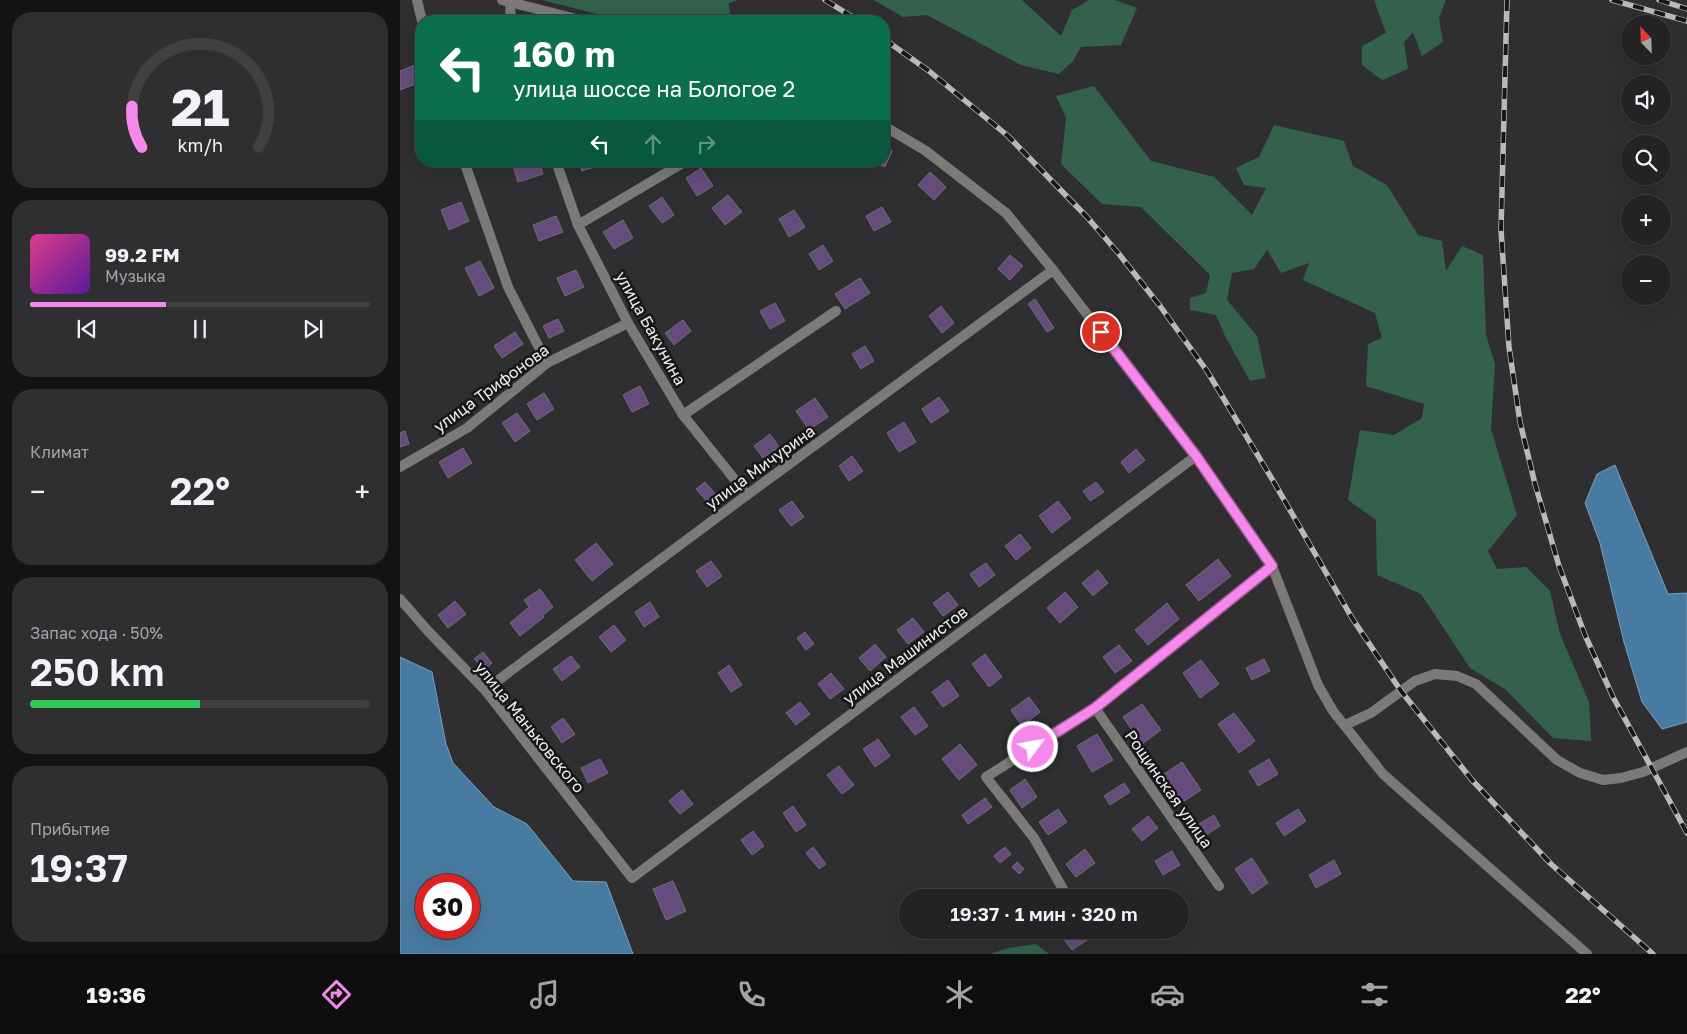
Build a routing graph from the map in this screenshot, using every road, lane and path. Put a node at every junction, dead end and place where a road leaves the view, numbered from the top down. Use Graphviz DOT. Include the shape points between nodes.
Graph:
graph roads {
  1 [pos="417,0"];
  2 [pos="506,1"];
  3 [pos="421,15"];
  4 [pos="510,15"];
  5 [pos="561,15"];
  6 [pos="890,130"];
  7 [pos="466,167"];
  8 [pos="558,167"];
  9 [pos="676,167"];
  10 [pos="578,225"];
  11 [pos="1053,270"];
  12 [pos="836,311"];
  13 [pos="628,323"];
  14 [pos="547,363"];
  15 [pos="683,415"];
  16 [pos="1196,456"];
  17 [pos="400,467"];
  18 [pos="747,495"];
  19 [pos="1272,566"];
  20 [pos="400,599"];
  21 [pos="485,690"];
  22 [pos="1095,708"];
  23 [pos="1345,725"];
  24 [pos="1687,752"];
  25 [pos="632,878"];
  26 [pos="1219,886"];
  27 [pos="1063,889"];
  28 [pos="1587,954"];
  1 -- 3 [label="street"];
  2 -- 4 [label="street"];
  2 -- 5 [label="street"];
  6 -- 11 [label="street" via="926,151 1006,213"];
  7 -- 14 [label="street" via="508,287"];
  8 -- 10 [label="street, улица Бакунина"];
  9 -- 10 [label="street"];
  10 -- 13 [label="street, улица Бакунина"];
  11 -- 16 [label="street"];
  11 -- 18 [label="street, улица Мичурина"];
  12 -- 15 [label="street"];
  13 -- 14 [label="street, улица Трифонова"];
  13 -- 15 [label="street, улица Бакунина"];
  14 -- 17 [label="street, улица Трифонова" via="467,428"];
  15 -- 18 [label="street, улица Бакунина"];
  16 -- 19 [label="street"];
  16 -- 25 [label="street, улица Машинистов"];
  18 -- 21 [label="street, улица Мичурина"];
  19 -- 22 [label="street"];
  19 -- 23 [label="street" via="1318,685"];
  20 -- 21 [label="street, улица Маньковского"];
  21 -- 25 [label="street, улица Маньковского"];
  22 -- 26 [label="street, Рощинская улица"];
  22 -- 27 [label="street" via="986,777 1034,838"];
  23 -- 24 [label="street" via="1371,714 1415,681 1435,674 1457,676 1476,684 1557,760 1580,774 1604,780 1621,778"];
  23 -- 28 [label="street" via="1383,774"];
}
